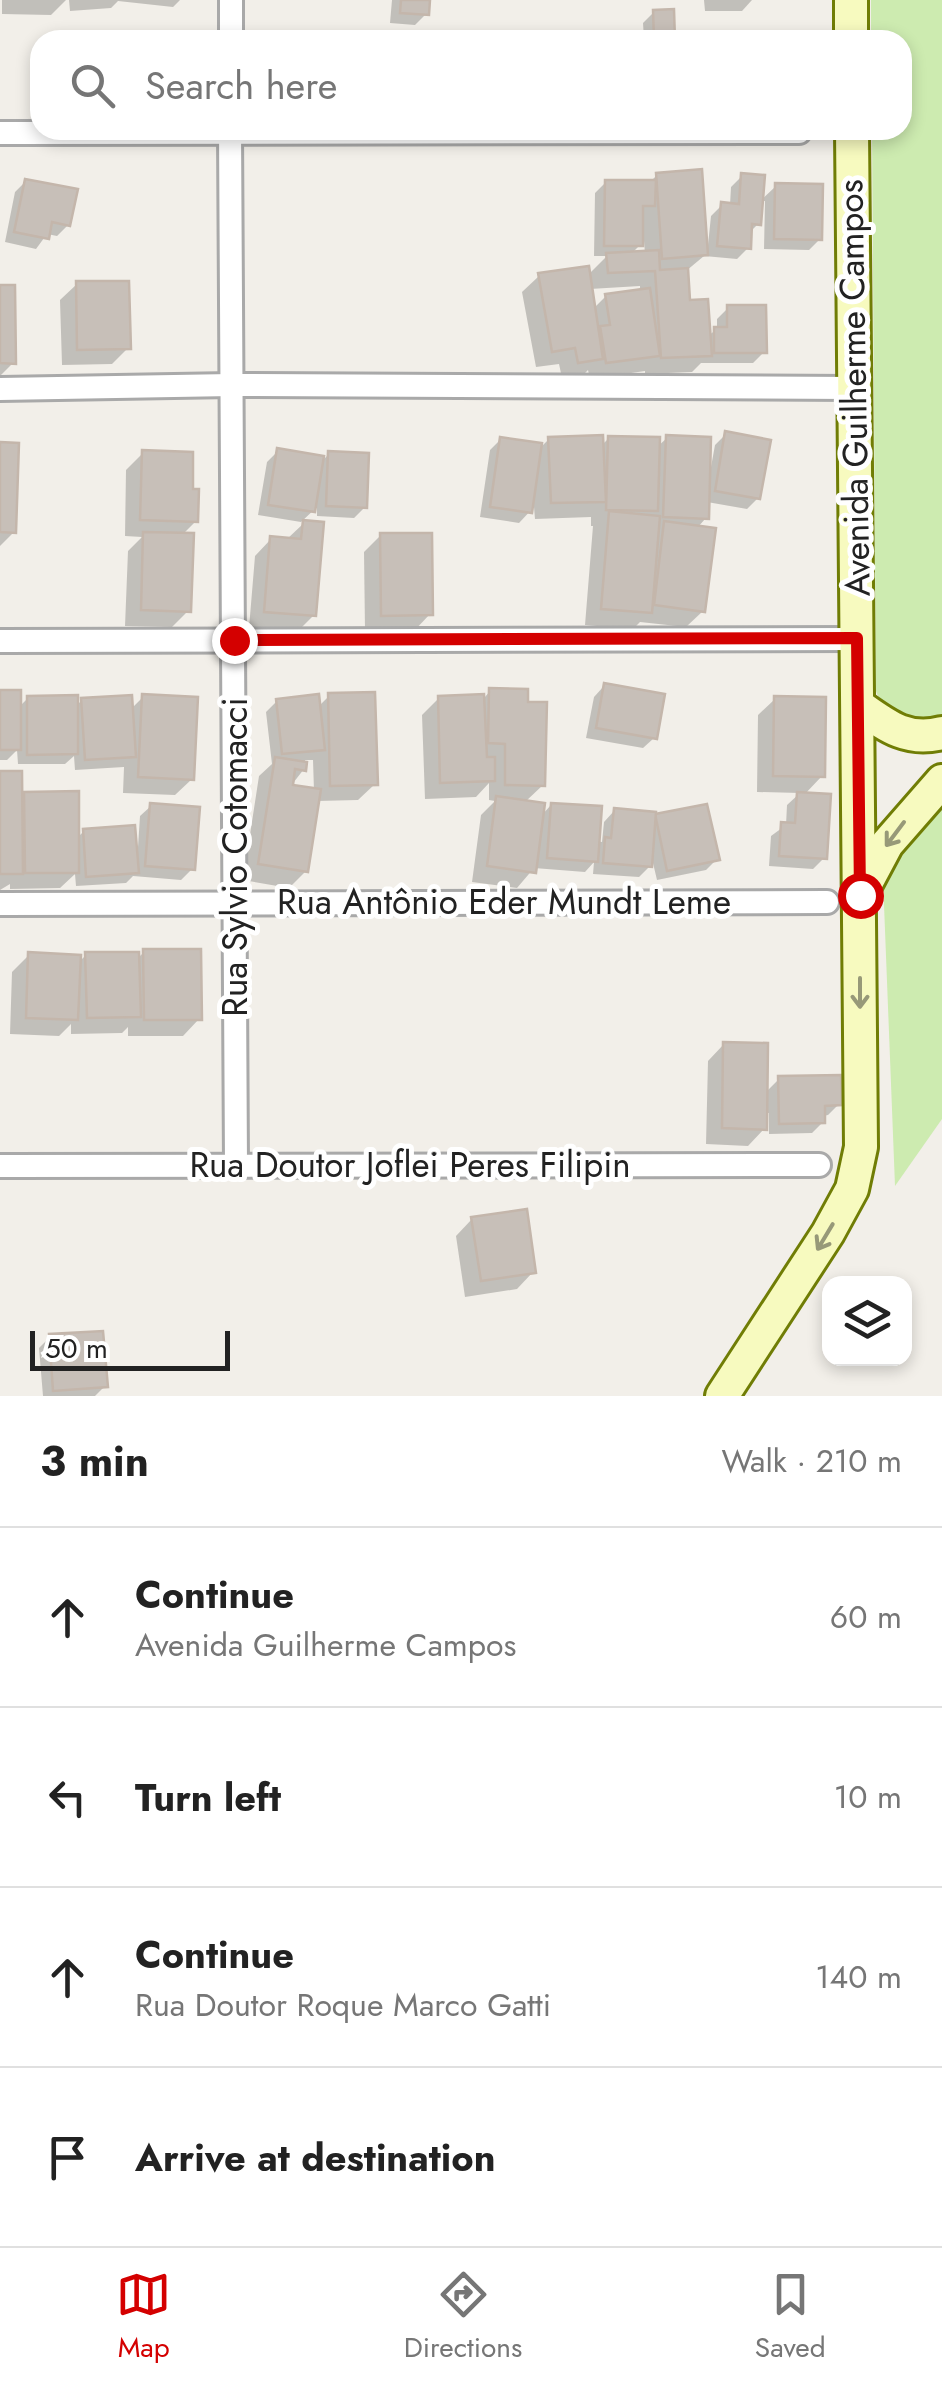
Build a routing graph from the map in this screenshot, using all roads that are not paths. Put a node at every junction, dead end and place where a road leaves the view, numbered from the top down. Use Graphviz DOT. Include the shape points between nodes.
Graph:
graph roads {
  1 [pos="231,0"];
  2 [pos="851,0"];
  3 [pos="231,30"];
  4 [pos="851,30"];
  5 [pos="0,134"];
  6 [pos="30,134"];
  7 [pos="230,140"];
  8 [pos="852,140"];
  9 [pos="232,385"];
  10 [pos="0,388"];
  11 [pos="853,388"];
  12 [pos="857,638"];
  13 [pos="234,640"];
  14 [pos="0,641"];
  15 [pos="859,706"];
  16 [pos="942,732"];
  17 [pos="942,781"];
  18 [pos="860,895"];
  19 [pos="827,902"];
  20 [pos="235,903"];
  21 [pos="0,904"];
  22 [pos="236,1164"];
  23 [pos="819,1165"];
  24 [pos="0,1166"];
  25 [pos="722,1396"];
  1 -- 3 [label="street"];
  2 -- 4 [label="main road"];
  5 -- 6 [label="street"];
  7 -- 9 [label="street, Rua Sylvio Cotomacci"];
  8 -- 11 [label="main road, Avenida Guilherme Campos"];
  9 -- 10 [label="street"];
  9 -- 11 [label="street"];
  9 -- 13 [label="street, Rua Sylvio Cotomacci"];
  11 -- 12 [label="main road, Avenida Guilherme Campos"];
  12 -- 13 [label="street"];
  12 -- 15 [label="main road, Avenida Guilherme Campos"];
  13 -- 14 [label="street"];
  13 -- 20 [label="street, Rua Sylvio Cotomacci"];
  15 -- 16 [label="main road" via="896,732"];
  15 -- 18 [label="main road, Avenida Guilherme Campos"];
  17 -- 18 [label="main road, Avenida Guilherme Campos, one-way" via="886,844"];
  18 -- 25 [label="main road, Avenida Guilherme Campos, one-way" via="861,1147 852,1189"];
  19 -- 20 [label="street, Rua Antônio Eder Mundt Leme"];
  20 -- 21 [label="street, Rua Antônio Eder Mundt Leme"];
  20 -- 22 [label="street, Rua Sylvio Cotomacci"];
  22 -- 23 [label="street, Rua Doutor Joflei Peres Filipin"];
  22 -- 24 [label="street, Rua Doutor Joflei Peres Filipin"];
}
